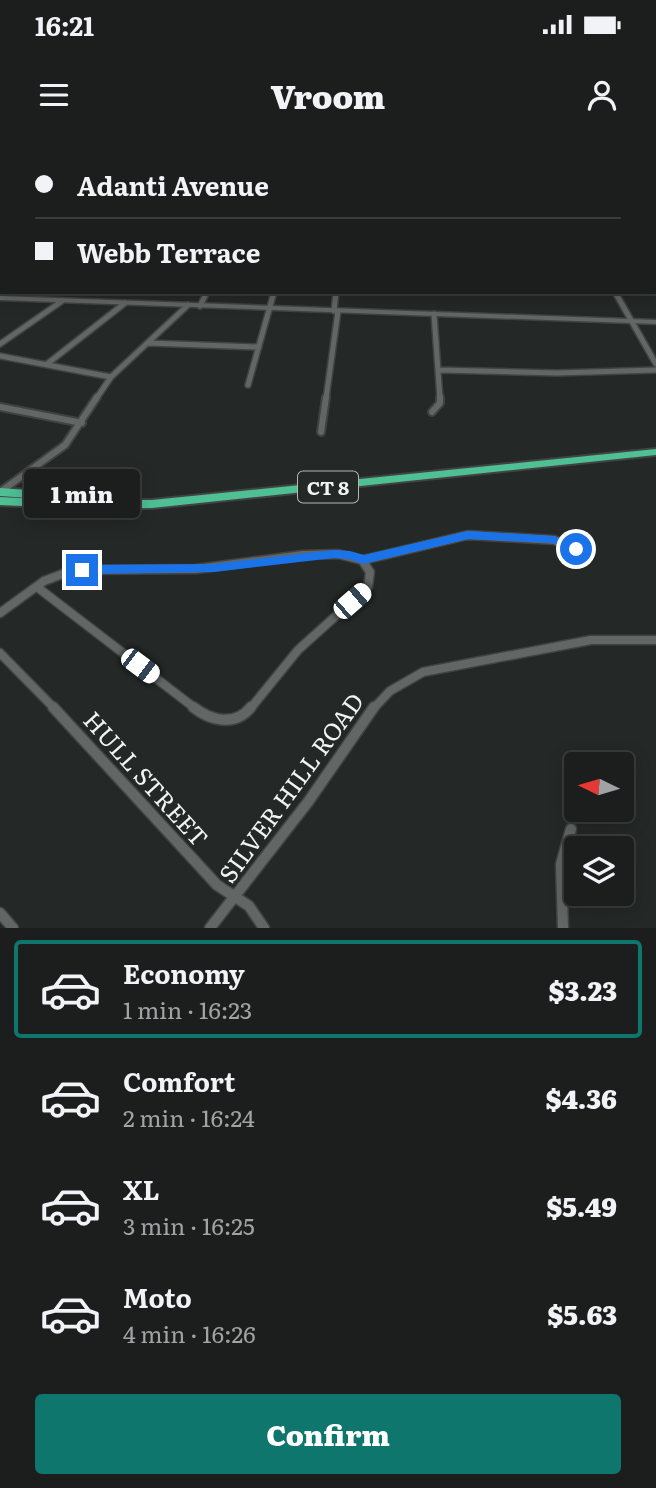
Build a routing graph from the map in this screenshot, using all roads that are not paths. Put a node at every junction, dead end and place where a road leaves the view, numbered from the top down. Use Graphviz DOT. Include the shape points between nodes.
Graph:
graph roads {
  1 [pos="34,294"];
  2 [pos="206,294"];
  3 [pos="274,294"];
  4 [pos="336,294"];
  5 [pos="616,294"];
  6 [pos="0,298"];
  7 [pos="19,299"];
  8 [pos="62,301"];
  9 [pos="125,303"];
  10 [pos="188,305"];
  11 [pos="200,306"];
  12 [pos="271,309"];
  13 [pos="336,311"];
  14 [pos="434,314"];
  15 [pos="631,321"];
  16 [pos="656,321"];
  17 [pos="148,343"];
  18 [pos="0,344"];
  19 [pos="259,347"];
  20 [pos="0,356"];
  21 [pos="47,364"];
  22 [pos="656,364"];
  23 [pos="439,370"];
  24 [pos="656,370"];
  25 [pos="111,377"];
  26 [pos="248,385"];
  27 [pos="0,407"];
  28 [pos="432,412"];
  29 [pos="82,423"];
  30 [pos="321,432"];
  31 [pos="656,445"];
  32 [pos="656,452"];
  33 [pos="2,495"];
  34 [pos="576,549"];
  35 [pos="363,560"];
  36 [pos="37,587"];
  37 [pos="0,613"];
  38 [pos="656,640"];
  39 [pos="0,653"];
  40 [pos="571,829"];
  41 [pos="236,895"];
  42 [pos="0,913"];
  43 [pos="13,928"];
  44 [pos="210,928"];
  45 [pos="264,928"];
  46 [pos="564,928"];
  1 -- 7 [label="main road"];
  2 -- 11 [label="street"];
  3 -- 12 [label="street"];
  4 -- 13 [label="street"];
  5 -- 15 [label="street"];
  6 -- 7 [label="main road"];
  7 -- 8 [label="main road"];
  8 -- 9 [label="main road"];
  8 -- 18 [label="street"];
  9 -- 10 [label="main road"];
  9 -- 21 [label="street"];
  10 -- 11 [label="main road"];
  10 -- 17 [label="street"];
  11 -- 12 [label="main road"];
  12 -- 13 [label="main road"];
  12 -- 19 [label="street"];
  13 -- 14 [label="main road"];
  13 -- 30 [label="street"];
  14 -- 15 [label="main road"];
  14 -- 23 [label="street"];
  15 -- 16 [label="main road"];
  15 -- 22 [label="street"];
  17 -- 19 [label="street"];
  17 -- 25 [label="street"];
  19 -- 26 [label="street"];
  20 -- 21 [label="street"];
  21 -- 25 [label="street"];
  23 -- 24 [label="street"];
  23 -- 28 [label="street" via="440,403"];
  25 -- 29 [label="street"];
  27 -- 29 [label="street"];
  29 -- 33 [label="street" via="58,452"];
  31 -- 33 [label="highway, CT 8" via="210,492"];
  32 -- 33 [label="highway, CT 8" via="198,500 87,505"];
  34 -- 35 [label="street" via="554,540 468,535"];
  35 -- 36 [label="street" via="334,554 214,568 73,570"];
  35 -- 36 [label="street" via="371,573 368,587 298,650 252,708 228,720 206,716"];
  36 -- 37 [label="street"];
  38 -- 41 [label="street, SILVER HILL ROAD" via="591,640 402,680 365,717 322,784"];
  39 -- 41 [label="street, HULL STREET" via="217,885"];
  40 -- 46 [label="street" via="560,859"];
  41 -- 44 [label="street, SILVER HILL ROAD"];
  41 -- 45 [label="street, HULL STREET"];
  42 -- 43 [label="street"];
}
